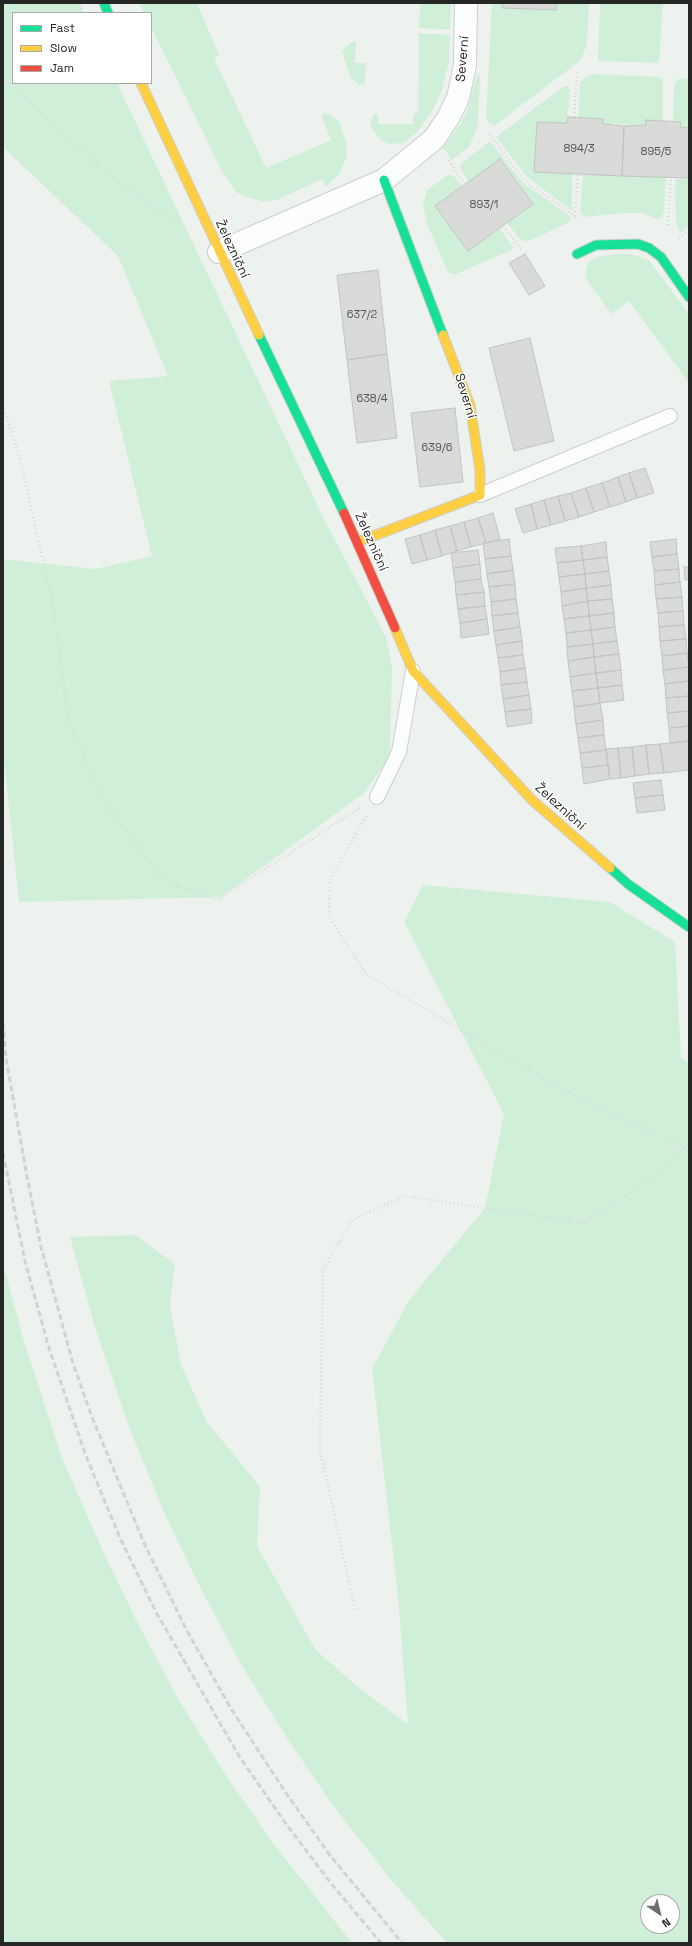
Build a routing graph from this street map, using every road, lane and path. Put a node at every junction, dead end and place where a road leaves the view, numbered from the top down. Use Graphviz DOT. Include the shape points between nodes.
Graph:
graph roads {
  1 [pos="466,3"];
  2 [pos="577,71"];
  3 [pos="3,78"];
  4 [pos="141,84"];
  5 [pos="574,117"];
  6 [pos="489,134"];
  7 [pos="578,174"];
  8 [pos="671,177"];
  9 [pos="384,180"];
  10 [pos="575,216"];
  11 [pos="580,220"];
  12 [pos="181,225"];
  13 [pos="503,226"];
  14 [pos="668,226"];
  15 [pos="689,230"];
  16 [pos="678,238"];
  17 [pos="521,249"];
  18 [pos="219,252"];
  19 [pos="577,254"];
  20 [pos="689,297"];
  21 [pos="3,405"];
  22 [pos="670,416"];
  23 [pos="480,495"];
  24 [pos="358,542"];
  25 [pos="413,671"];
  26 [pos="377,796"];
  27 [pos="689,928"];
  28 [pos="689,1144"];
  29 [pos="685,1148"];
  30 [pos="355,1609"];
  1 -- 9 [label="street, Severní" via="465,66 458,98 434,139"];
  2 -- 5 [label="path"];
  3 -- 12 [label="path" via="110,176"];
  4 -- 18 [label="street, Železniční"];
  6 -- 10 [label="path" via="524,180"];
  7 -- 10 [label="path"];
  8 -- 14 [label="path"];
  9 -- 18 [label="street, Severní"];
  9 -- 23 [label="street, Severní" via="470,405 480,470"];
  10 -- 11 [label="path"];
  13 -- 17 [label="path"];
  15 -- 16 [label="path"];
  18 -- 24 [label="street, Železniční"];
  19 -- 20 [label="street" via="596,245 632,244 649,248 661,257"];
  21 -- 26 [label="path" via="20,459 53,605 68,719 104,801 164,881 217,900"];
  22 -- 23 [label="lane"];
  23 -- 24 [label="street"];
  24 -- 25 [label="street, Železniční"];
  25 -- 26 [label="lane" via="399,752"];
  25 -- 27 [label="street, Železniční" via="532,800 628,884"];
  26 -- 29 [label="path" via="330,880 329,917 367,975 551,1083"];
  28 -- 29 [label="path"];
  29 -- 30 [label="path" via="640,1187 584,1223 405,1196 352,1220 324,1270 320,1450"];
}
